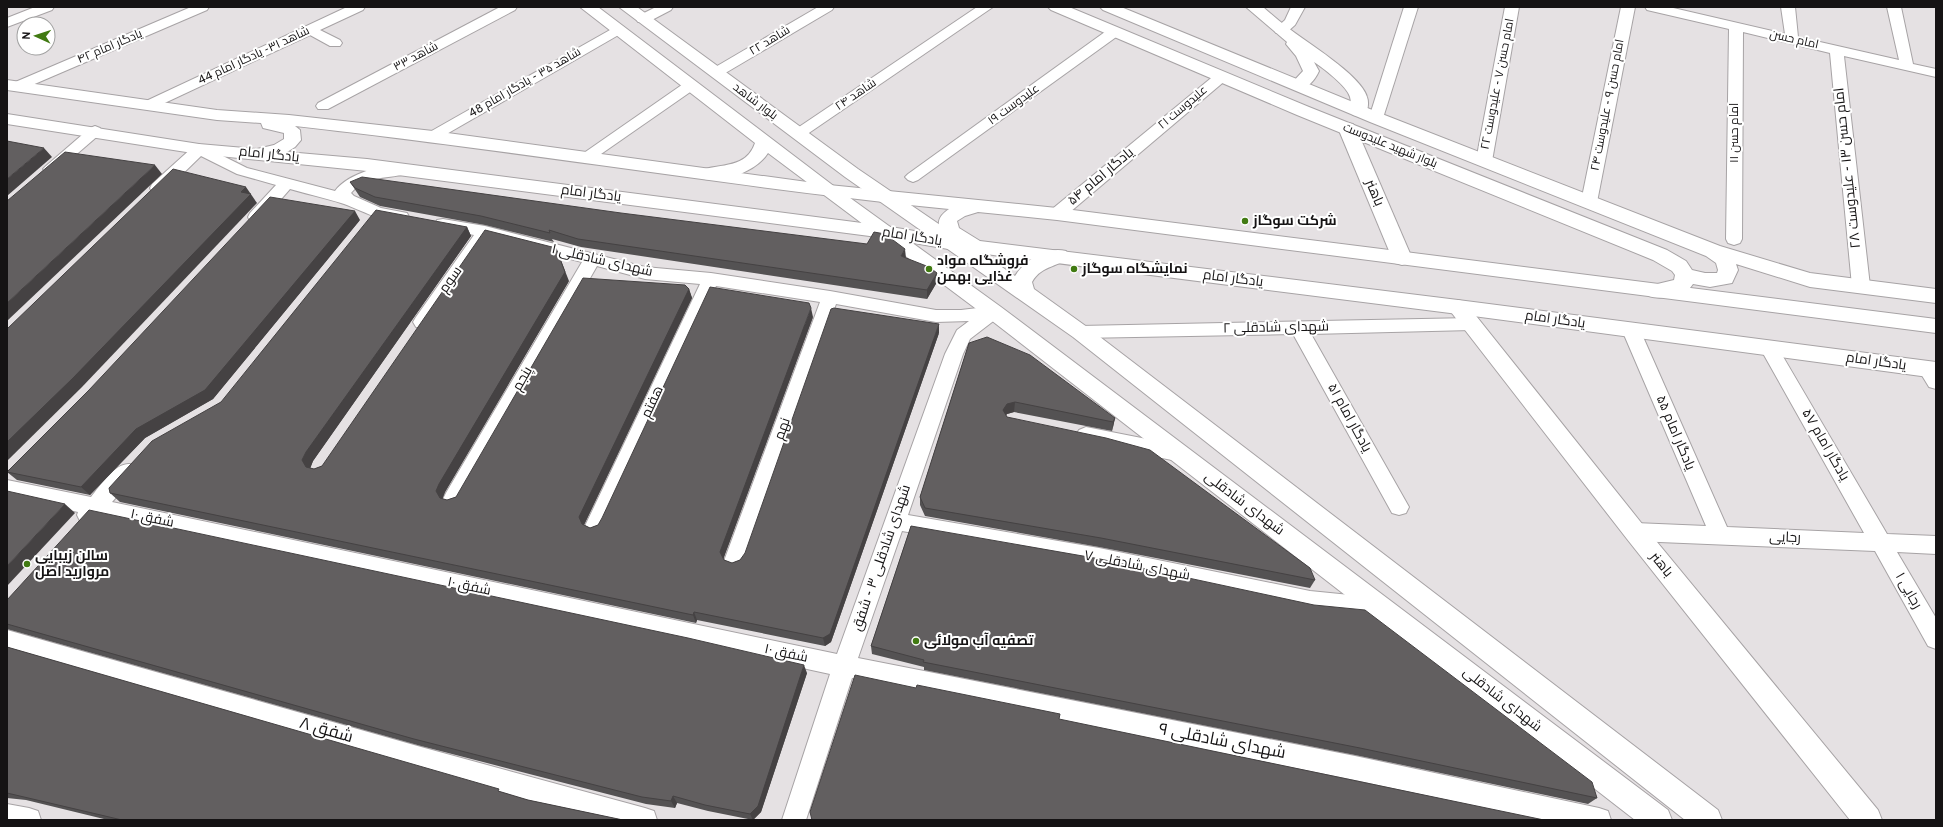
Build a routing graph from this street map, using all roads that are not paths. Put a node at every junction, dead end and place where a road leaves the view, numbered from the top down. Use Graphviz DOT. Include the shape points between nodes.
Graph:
graph roads {
  1 [pos="46,7"];
  2 [pos="202,7"];
  3 [pos="358,7"];
  4 [pos="510,7"];
  5 [pos="588,7"];
  6 [pos="627,7"];
  7 [pos="666,7"];
  8 [pos="986,7"];
  9 [pos="1056,7"];
  10 [pos="1108,7"];
  11 [pos="1254,7"];
  12 [pos="1298,7"];
  13 [pos="1411,7"];
  14 [pos="1512,7"];
  15 [pos="1628,7"];
  16 [pos="1652,7"];
  17 [pos="1788,7"];
  18 [pos="1894,7"];
  19 [pos="825,8"];
  20 [pos="1682,10"];
  21 [pos="643,19"];
  22 [pos="7,23"];
  23 [pos="1736,26"];
  24 [pos="309,30"];
  25 [pos="617,30"];
  26 [pos="1281,30"];
  27 [pos="1114,32"];
  28 [pos="1792,39"];
  29 [pos="335,43"];
  30 [pos="1837,50"];
  31 [pos="1907,66"];
  32 [pos="717,72"];
  33 [pos="1936,73"];
  34 [pos="1221,76"];
  35 [pos="13,85"];
  36 [pos="691,85"];
  37 [pos="1298,85"];
  38 [pos="150,105"];
  39 [pos="323,106"];
  40 [pos="1359,111"];
  41 [pos="217,115"];
  42 [pos="1376,118"];
  43 [pos="7,119"];
  44 [pos="354,128"];
  45 [pos="1347,128"];
  46 [pos="95,131"];
  47 [pos="798,134"];
  48 [pos="433,136"];
  49 [pos="1144,140"];
  50 [pos="764,141"];
  51 [pos="199,148"];
  52 [pos="243,153"];
  53 [pos="586,158"];
  54 [pos="1484,161"];
  55 [pos="367,165"];
  56 [pos="405,170"];
  57 [pos="706,174"];
  58 [pos="42,177"];
  59 [pos="913,177"];
  60 [pos="287,183"];
  61 [pos="822,190"];
  62 [pos="885,196"];
  63 [pos="148,198"];
  64 [pos="348,200"];
  65 [pos="1589,202"];
  66 [pos="980,206"];
  67 [pos="1057,214"];
  68 [pos="796,220"];
  69 [pos="244,229"];
  70 [pos="485,231"];
  71 [pos="885,232"];
  72 [pos="1734,240"];
  73 [pos="954,244"];
  74 [pos="977,246"];
  75 [pos="1712,251"];
  76 [pos="1059,256"];
  77 [pos="1402,258"];
  78 [pos="592,260"];
  79 [pos="1685,275"];
  80 [pos="711,279"];
  81 [pos="1861,286"];
  82 [pos="1024,290"];
  83 [pos="1656,291"];
  84 [pos="1936,296"];
  85 [pos="830,297"];
  86 [pos="994,312"];
  87 [pos="1465,315"];
  88 [pos="1936,326"];
  89 [pos="1299,328"];
  90 [pos="1631,330"];
  91 [pos="1080,332"];
  92 [pos="411,338"];
  93 [pos="1769,348"];
  94 [pos="1933,374"];
  95 [pos="1072,432"];
  96 [pos="1177,453"];
  97 [pos="137,461"];
  98 [pos="9,478"];
  99 [pos="453,499"];
  100 [pos="94,507"];
  101 [pos="1399,508"];
  102 [pos="894,521"];
  103 [pos="595,526"];
  104 [pos="74,530"];
  105 [pos="1635,532"];
  106 [pos="1720,536"];
  107 [pos="1880,542"];
  108 [pos="1936,545"];
  109 [pos="735,561"];
  110 [pos="1380,608"];
  111 [pos="1470,635"];
  112 [pos="1936,639"];
  113 [pos="7,640"];
  114 [pos="1448,659"];
  115 [pos="844,666"];
  116 [pos="1846,794"];
  117 [pos="7,816"];
  118 [pos="29,820"];
  119 [pos="645,820"];
  120 [pos="794,820"];
  121 [pos="1599,820"];
  122 [pos="1658,820"];
  123 [pos="1708,820"];
  124 [pos="1862,820"];
  125 [pos="1868,820"];
  1 -- 22 [label="street"];
  2 -- 35 [label="street, یادگار امام ۴۲"];
  3 -- 24 [label="street, شاهد ۳۱- یادگار امام 44"];
  4 -- 39 [label="street, شاهد ۳۳"];
  5 -- 25 [label="main road, بلوار شاهد"];
  6 -- 21 [label="main road, بلوار شاهد"];
  7 -- 21 [label="street"];
  8 -- 47 [label="street, شاهد ۲۴"];
  9 -- 27 [label="main road, بلوار شهید علیدوست"];
  10 -- 37 [label="main road, بلوار شهید علیدوست"];
  11 -- 26 [label="main road"];
  12 -- 26 [label="street" via="1290,22"];
  13 -- 42 [label="street"];
  14 -- 54 [label="street, امام حسن ۷ - علیدوست ۲۲"];
  15 -- 65 [label="street, امام حسن ۹ - علیدوست ۲۴"];
  16 -- 20 [label="street, امام حسن"];
  17 -- 28 [label="street"];
  18 -- 31 [label="street"];
  19 -- 32 [label="street, شاهد ۲۲"];
  20 -- 23 [label="street, امام حسن"];
  21 -- 32 [label="main road, بلوار شاهد"];
  23 -- 28 [label="street, امام حسن"];
  23 -- 72 [label="street, امام حسن ۱۱"];
  24 -- 29 [label="street"];
  24 -- 38 [label="street, شاهد ۳۱- یادگار امام 44"];
  25 -- 36 [label="main road, بلوار شاهد"];
  25 -- 48 [label="street, شاهد ۳۵ - یادگار امام 48"];
  26 -- 37 [label="main road" via="1303,54 1311,71"];
  26 -- 40 [label="main road" via="1325,62 1353,87 1359,97"];
  27 -- 34 [label="main road, بلوار شهید علیدوست"];
  27 -- 59 [label="street, علیدوست ۱۹"];
  28 -- 30 [label="street, امام حسن"];
  30 -- 31 [label="street, امام حسن"];
  30 -- 81 [label="street, امام حسن ۱۳ - علیدوست ۲۸"];
  31 -- 33 [label="street, امام حسن"];
  32 -- 47 [label="main road, بلوار شاهد"];
  34 -- 45 [label="main road, بلوار شهید علیدوست"];
  34 -- 49 [label="street, علیدوست ۲۱"];
  35 -- 38 [label="main road"];
  36 -- 50 [label="main road, بلوار شاهد"];
  36 -- 53 [label="street"];
  37 -- 40 [label="main road, بلوار شهید علیدوست"];
  38 -- 41 [label="main road"];
  40 -- 42 [label="main road, بلوار شهید علیدوست"];
  41 -- 44 [label="main road"];
  41 -- 52 [label="main road" via="285,127 293,134 291,142 281,149"];
  42 -- 54 [label="main road, بلوار شهید علیدوست"];
  43 -- 46 [label="main road, یادگار امام"];
  44 -- 48 [label="main road"];
  44 -- 55 [label="main road" via="335,134 329,142 331,154"];
  45 -- 77 [label="main road, باهنر"];
  45 -- 79 [label="main road, بلوار شهید علیدوست" via="1660,255 1679,266"];
  46 -- 51 [label="main road, یادگار امام"];
  46 -- 58 [label="street"];
  47 -- 62 [label="main road, بلوار شاهد"];
  48 -- 53 [label="main road"];
  49 -- 67 [label="street, یادگار امام ۵۴"];
  50 -- 57 [label="main road" via="762,152 754,161 738,168"];
  50 -- 61 [label="main road, بلوار شاهد"];
  51 -- 52 [label="main road, یادگار امام"];
  51 -- 60 [label="street, شهدای شادقلی ۱" via="242,171"];
  51 -- 63 [label="street"];
  52 -- 55 [label="main road, یادگار امام"];
  53 -- 57 [label="main road"];
  54 -- 65 [label="main road, بلوار شهید علیدوست"];
  55 -- 56 [label="main road, یادگار امام"];
  56 -- 64 [label="street" via="381,173 356,181 342,192"];
  56 -- 68 [label="main road, یادگار امام"];
  57 -- 61 [label="main road"];
  60 -- 64 [label="street, شهدای شادقلی ۱"];
  60 -- 69 [label="street"];
  61 -- 62 [label="main road"];
  61 -- 68 [label="main road" via="818,208 812,215"];
  61 -- 71 [label="main road, شهدای شادقلی"];
  62 -- 66 [label="main road"];
  62 -- 73 [label="main road"];
  64 -- 70 [label="street, شهدای شادقلی ۱" via="372,219 423,220"];
  65 -- 75 [label="main road, بلوار شهید علیدوست"];
  66 -- 67 [label="main road"];
  66 -- 74 [label="main road" via="954,213 947,224 950,231"];
  67 -- 77 [label="main road"];
  68 -- 71 [label="main road, یادگار امام"];
  70 -- 78 [label="street, شهدای شادقلی ۱"];
  70 -- 92 [label="street, سوم"];
  71 -- 73 [label="main road, یادگار امام"];
  71 -- 86 [label="main road, شهدای شادقلی"];
  73 -- 74 [label="main road, یادگار امام"];
  73 -- 82 [label="main road"];
  74 -- 76 [label="main road, یادگار امام"];
  75 -- 79 [label="main road" via="1724,260 1728,270 1725,278 1715,282 1700,281"];
  75 -- 81 [label="main road, بلوار شهید علیدوست" via="1810,280"];
  76 -- 82 [label="main road" via="1034,265 1022,282"];
  76 -- 87 [label="main road, یادگار امام"];
  77 -- 83 [label="main road"];
  78 -- 80 [label="street, شهدای شادقلی ۱" via="645,272"];
  78 -- 99 [label="street, پنجم"];
  79 -- 83 [label="main road" via="1683,284"];
  80 -- 85 [label="street, شهدای شادقلی ۱"];
  80 -- 103 [label="street, هفتم"];
  81 -- 84 [label="main road, بلوار شهید علیدوست"];
  82 -- 91 [label="main road"];
  83 -- 88 [label="main road"];
  85 -- 86 [label="street, شهدای شادقلی ۱" via="936,316"];
  85 -- 109 [label="street, نهم"];
  86 -- 96 [label="main road, شهدای شادقلی"];
  86 -- 102 [label="street, شهدای شادقلی ۳ - شفق" via="963,335"];
  87 -- 89 [label="street, شهدای شادقلی ۲"];
  87 -- 90 [label="main road, یادگار امام"];
  87 -- 105 [label="main road, باهنر"];
  89 -- 91 [label="street, شهدای شادقلی ۲"];
  89 -- 101 [label="street, یادگار امام ۵۱"];
  90 -- 93 [label="main road, یادگار امام"];
  90 -- 106 [label="street, یادگار امام ۵۵"];
  91 -- 111 [label="main road"];
  93 -- 94 [label="main road, یادگار امام"];
  93 -- 107 [label="street, یادگار امام ۵۷"];
  95 -- 96 [label="street"];
  96 -- 110 [label="main road, شهدای شادقلی"];
  97 -- 100 [label="street"];
  98 -- 100 [label="street, شفق ۱۰"];
  100 -- 104 [label="street"];
  100 -- 115 [label="street, شفق ۱۰"];
  102 -- 110 [label="street, شهدای شادقلی ۷" via="1099,558 1310,601"];
  102 -- 115 [label="street, شهدای شادقلی ۳ - شفق"];
  105 -- 106 [label="street, رجایی"];
  105 -- 116 [label="main road, باهنر"];
  106 -- 107 [label="street, رجایی"];
  107 -- 108 [label="street, رجایی"];
  107 -- 112 [label="street, رجایی ۱"];
  110 -- 114 [label="main road, شهدای شادقلی"];
  111 -- 114 [label="main road"];
  111 -- 123 [label="main road"];
  113 -- 119 [label="street, شفق ۸" via="428,761"];
  114 -- 122 [label="main road, شهدای شادقلی"];
  115 -- 120 [label="street, شهدای شادقلی ۳ - شفق"];
  115 -- 121 [label="street, شهدای شادقلی ۹" via="1355,768"];
  116 -- 124 [label="main road"];
  116 -- 125 [label="main road, باهنر"];
  117 -- 118 [label="street"];
}
